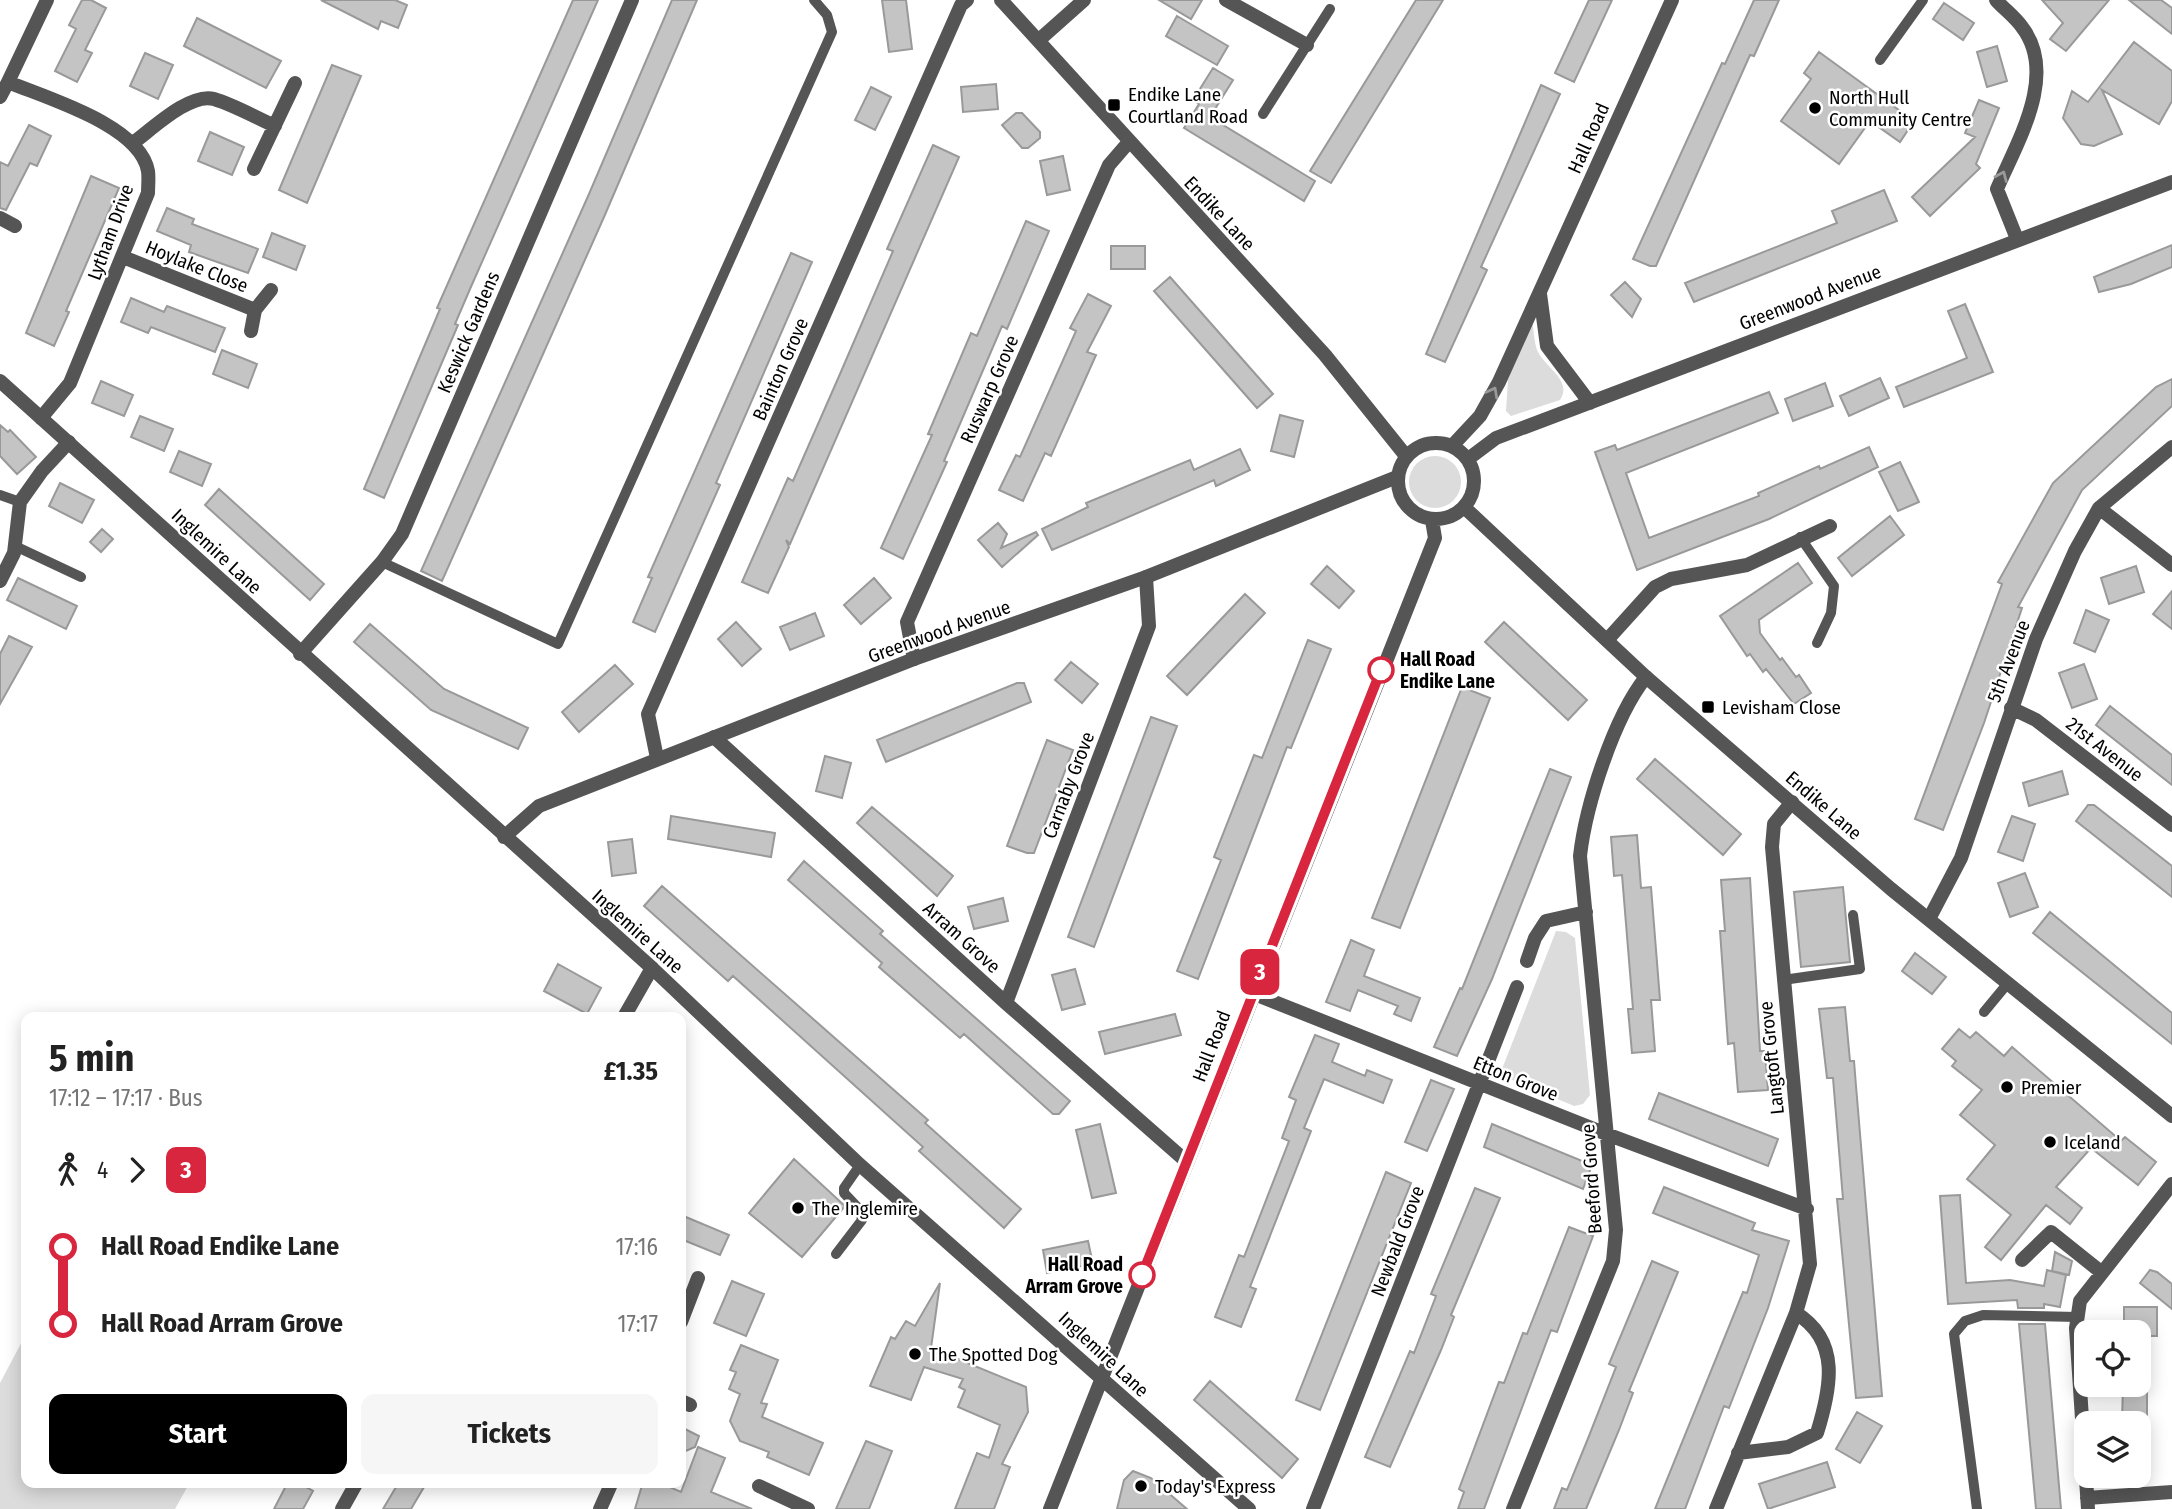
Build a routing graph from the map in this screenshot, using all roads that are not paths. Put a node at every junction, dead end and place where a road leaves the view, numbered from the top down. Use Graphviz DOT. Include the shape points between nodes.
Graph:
graph roads {
  1 [pos="47,0"];
  2 [pos="632,0"];
  3 [pos="814,0"];
  4 [pos="967,0"];
  5 [pos="1001,0"];
  6 [pos="1084,0"];
  7 [pos="1226,0"];
  8 [pos="1672,0"];
  9 [pos="1923,0"];
  10 [pos="1996,0"];
  11 [pos="1330,9"];
  12 [pos="1039,40"];
  13 [pos="1307,46"];
  14 [pos="1880,60"];
  15 [pos="8,82"];
  16 [pos="295,83"];
  17 [pos="0,97"];
  18 [pos="1263,114"];
  19 [pos="275,126"];
  20 [pos="1128,143"];
  21 [pos="133,144"];
  22 [pos="254,169"];
  23 [pos="2172,182"];
  24 [pos="0,218"];
  25 [pos="15,226"];
  26 [pos="2017,239"];
  27 [pos="124,257"];
  28 [pos="271,290"];
  29 [pos="1540,293"];
  30 [pos="255,310"];
  31 [pos="251,331"];
  32 [pos="0,381"];
  33 [pos="1590,403"];
  34 [pos="41,418"];
  35 [pos="69,442"];
  36 [pos="1452,446"];
  37 [pos="2172,447"];
  38 [pos="1406,456"];
  39 [pos="1468,459"];
  40 [pos="1397,477"];
  41 [pos="0,495"];
  42 [pos="20,502"];
  43 [pos="1465,508"];
  44 [pos="2099,508"];
  45 [pos="1432,520"];
  46 [pos="1830,526"];
  47 [pos="1800,537"];
  48 [pos="15,546"];
  49 [pos="382,562"];
  50 [pos="2172,565"];
  51 [pos="80,577"];
  52 [pos="1146,577"];
  53 [pos="0,581"];
  54 [pos="1608,639"];
  55 [pos="1817,643"];
  56 [pos="300,654"];
  57 [pos="914,659"];
  58 [pos="1646,677"];
  59 [pos="2011,708"];
  60 [pos="714,737"];
  61 [pos="657,758"];
  62 [pos="1791,802"];
  63 [pos="2172,825"];
  64 [pos="504,837"];
  65 [pos="1586,912"];
  66 [pos="1853,915"];
  67 [pos="1929,919"];
  68 [pos="1527,961"];
  69 [pos="652,968"];
  70 [pos="1783,981"];
  71 [pos="2008,983"];
  72 [pos="1517,987"];
  73 [pos="1252,993"];
  74 [pos="1006,1003"];
  75 [pos="627,1012"];
  76 [pos="1984,1012"];
  77 [pos="1480,1084"];
  78 [pos="2172,1116"];
  79 [pos="1609,1135"];
  80 [pos="1187,1162"];
  81 [pos="860,1165"];
  82 [pos="2172,1184"];
  83 [pos="1807,1209"];
  84 [pos="836,1254"];
  85 [pos="2022,1260"];
  86 [pos="2102,1272"];
  87 [pos="698,1278"];
  88 [pos="686,1309"];
  89 [pos="1796,1313"];
  90 [pos="2078,1317"];
  91 [pos="1101,1381"];
  92 [pos="1738,1453"];
  93 [pos="760,1486"];
  94 [pos="354,1488"];
  95 [pos="609,1488"];
  96 [pos="2172,1492"];
  97 [pos="2087,1504"];
  98 [pos="785,1505"];
  99 [pos="342,1509"];
  100 [pos="600,1509"];
  101 [pos="808,1509"];
  102 [pos="1050,1509"];
  103 [pos="1249,1509"];
  104 [pos="1313,1509"];
  105 [pos="1513,1509"];
  106 [pos="1716,1509"];
  107 [pos="1977,1509"];
  1 -- 15 [label="street"];
  2 -- 49 [label="street, Keswick Gardens" via="402,534"];
  3 -- 49 [label="lane" via="827,15 832,32 558,644"];
  4 -- 61 [label="street, Bainton Grove" via="648,714"];
  5 -- 12 [label="street, Endike Lane"];
  6 -- 12 [label="street"];
  7 -- 13 [label="street"];
  8 -- 29 [label="street, Hall Road"];
  9 -- 14 [label="lane"];
  26 -- 10 [label="street, one-way" via="1997,189 2032,106 2036,63 2024,29"];
  11 -- 13 [label="lane"];
  12 -- 20 [label="street, Endike Lane"];
  13 -- 18 [label="lane"];
  15 -- 17 [label="street"];
  15 -- 21 [label="street, Lytham Drive" via="112,126"];
  16 -- 19 [label="street"];
  19 -- 21 [label="street" via="213,99 201,99 185,104"];
  19 -- 22 [label="street"];
  20 -- 38 [label="street, Endike Lane" via="1325,355"];
  20 -- 57 [label="street, Ruswarp Grove" via="1109,164 907,621"];
  21 -- 27 [label="street, Lytham Drive" via="148,169 148,193"];
  23 -- 26 [label="street, Greenwood Avenue"];
  24 -- 25 [label="street"];
  26 -- 33 [label="street, Greenwood Avenue"];
  27 -- 30 [label="street, Hoylake Close"];
  27 -- 34 [label="street, Lytham Drive" via="70,383"];
  28 -- 30 [label="street, Hoylake Close"];
  29 -- 33 [label="street" via="1547,346"];
  36 -- 29 [label="street, Hall Road, one-way" via="1480,416"];
  30 -- 31 [label="street, Hoylake Close"];
  32 -- 34 [label="street, Inglemire Lane"];
  33 -- 39 [label="street, Greenwood Avenue" via="1496,438"];
  34 -- 35 [label="street, Inglemire Lane"];
  35 -- 42 [label="street"];
  35 -- 56 [label="street, Inglemire Lane"];
  36 -- 38 [label="street" via="1436,442"];
  36 -- 39 [label="street"];
  37 -- 44 [label="street, 5th Avenue"];
  38 -- 40 [label="street"];
  39 -- 43 [label="street" via="1474,475 1473,492"];
  40 -- 45 [label="street" via="1401,498 1413,513"];
  40 -- 52 [label="street, Greenwood Avenue"];
  41 -- 42 [label="lane"];
  42 -- 48 [label="street"];
  43 -- 45 [label="street"];
  43 -- 54 [label="street, Endike Lane"];
  44 -- 50 [label="street"];
  44 -- 59 [label="street, 5th Avenue" via="2041,626"];
  45 -- 73 [label="street, Hall Road" via="1435,537"];
  46 -- 47 [label="street"];
  47 -- 54 [label="street" via="1747,565 1671,579 1655,587"];
  47 -- 55 [label="lane" via="1834,586 1831,613"];
  48 -- 51 [label="lane"];
  48 -- 53 [label="street"];
  49 -- 56 [label="street, Keswick Gardens"];
  52 -- 57 [label="street, Greenwood Avenue"];
  52 -- 74 [label="street, Carnaby Grove" via="1149,626"];
  54 -- 58 [label="street, Endike Lane"];
  56 -- 64 [label="street, Inglemire Lane"];
  57 -- 60 [label="street, Greenwood Avenue"];
  58 -- 62 [label="street, Endike Lane"];
  58 -- 65 [label="street" via="1629,698 1584,819 1580,856"];
  59 -- 63 [label="street, 21st Avenue" via="2036,720"];
  59 -- 67 [label="street, 5th Avenue" via="1961,858"];
  60 -- 61 [label="street, Greenwood Avenue"];
  60 -- 74 [label="street, Arram Grove"];
  61 -- 64 [label="street, Greenwood Avenue" via="539,806"];
  62 -- 67 [label="street, Endike Lane"];
  62 -- 70 [label="street, Langtoft Grove" via="1774,824 1772,847"];
  64 -- 69 [label="street, Inglemire Lane"];
  65 -- 68 [label="street" via="1546,921"];
  65 -- 79 [label="street, Beeford Grove"];
  66 -- 70 [label="lane" via="1860,969"];
  67 -- 71 [label="street, Endike Lane"];
  69 -- 75 [label="street"];
  69 -- 81 [label="street, Inglemire Lane"];
  70 -- 83 [label="street, Langtoft Grove"];
  71 -- 76 [label="lane"];
  71 -- 78 [label="street, Endike Lane"];
  72 -- 77 [label="street, Newbald Grove"];
  73 -- 77 [label="street, Etton Grove"];
  73 -- 80 [label="street, Hall Road"];
  74 -- 80 [label="street, Arram Grove"];
  77 -- 79 [label="street, Etton Grove"];
  77 -- 104 [label="street, Newbald Grove"];
  79 -- 83 [label="street, Etton Grove"];
  79 -- 105 [label="street, Beeford Grove" via="1616,1230 1613,1261"];
  80 -- 91 [label="street, Hall Road"];
  81 -- 84 [label="lane" via="844,1193 860,1210 862,1220"];
  81 -- 91 [label="street, Inglemire Lane" via="1036,1317"];
  82 -- 86 [label="street"];
  83 -- 89 [label="street, Langtoft Grove" via="1810,1264"];
  85 -- 86 [label="street" via="2051,1231"];
  86 -- 90 [label="street" via="2080,1301"];
  87 -- 88 [label="street"];
  89 -- 92 [label="street, Langtoft Grove"];
  89 -- 92 [label="street" via="1811,1322 1826,1342 1829,1395 1816,1433 1788,1447"];
  90 -- 97 [label="street"];
  90 -- 107 [label="lane" via="1983,1315 1965,1321 1954,1334"];
  91 -- 102 [label="street, Hall Road"];
  91 -- 103 [label="street, Inglemire Lane"];
  92 -- 106 [label="street, Langtoft Grove"];
  93 -- 98 [label="street"];
  94 -- 99 [label="street"];
  95 -- 100 [label="street"];
  96 -- 97 [label="street"];
  98 -- 101 [label="street"];
}
